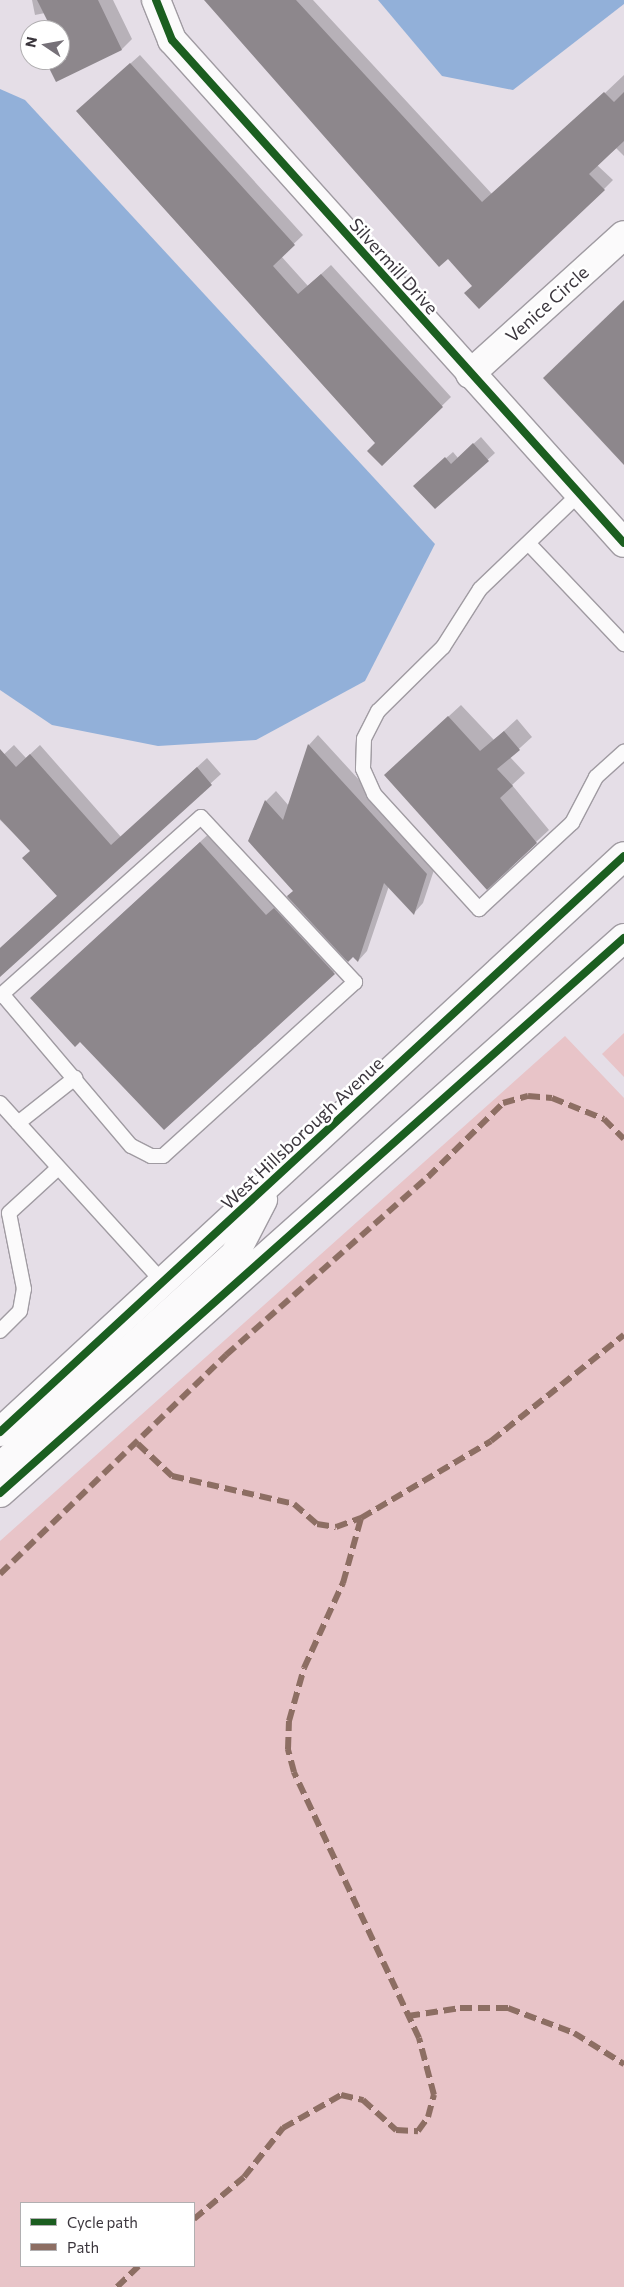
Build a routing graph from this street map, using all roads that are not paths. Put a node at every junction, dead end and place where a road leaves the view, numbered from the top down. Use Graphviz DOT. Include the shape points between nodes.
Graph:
graph roads {
  1 [pos="156,0"];
  2 [pos="624,235"];
  3 [pos="470,374"];
  4 [pos="579,494"];
  5 [pos="624,544"];
  6 [pos="530,545"];
  7 [pos="624,644"];
  8 [pos="624,752"];
  9 [pos="624,856"];
  10 [pos="624,938"];
  11 [pos="1,995"];
  12 [pos="74,1078"];
  13 [pos="0,1103"];
  14 [pos="18,1123"];
  15 [pos="57,1169"];
  16 [pos="271,1183"];
  17 [pos="4,1217"];
  18 [pos="163,1282"];
  19 [pos="0,1331"];
  20 [pos="0,1432"];
  21 [pos="0,1466"];
  22 [pos="0,1493"];
  1 -- 3 [label="main road, Silvermill Drive" via="172,40"];
  2 -- 3 [label="main road, Venice Circle"];
  3 -- 4 [label="main road, Silvermill Drive"];
  4 -- 5 [label="main road, Silvermill Drive"];
  4 -- 6 [label="lane"];
  6 -- 7 [label="lane"];
  6 -- 8 [label="lane" via="480,590 443,646 378,711 364,739 363,769 374,794 479,909 572,823 596,777"];
  9 -- 16 [label="main road, West Hillsborough Avenue"];
  10 -- 22 [label="main road"];
  11 -- 12 [label="lane"];
  11 -- 12 [label="lane" via="201,817 355,982 164,1156 151,1156 131,1146"];
  12 -- 14 [label="lane"];
  13 -- 14 [label="lane"];
  14 -- 15 [label="lane"];
  15 -- 17 [label="lane"];
  15 -- 18 [label="lane"];
  16 -- 18 [label="main road, West Hillsborough Avenue"];
  16 -- 21 [label="main road" via="235,1254"];
  17 -- 19 [label="lane" via="24,1289 20,1311"];
  18 -- 20 [label="main road, West Hillsborough Avenue"];
}
